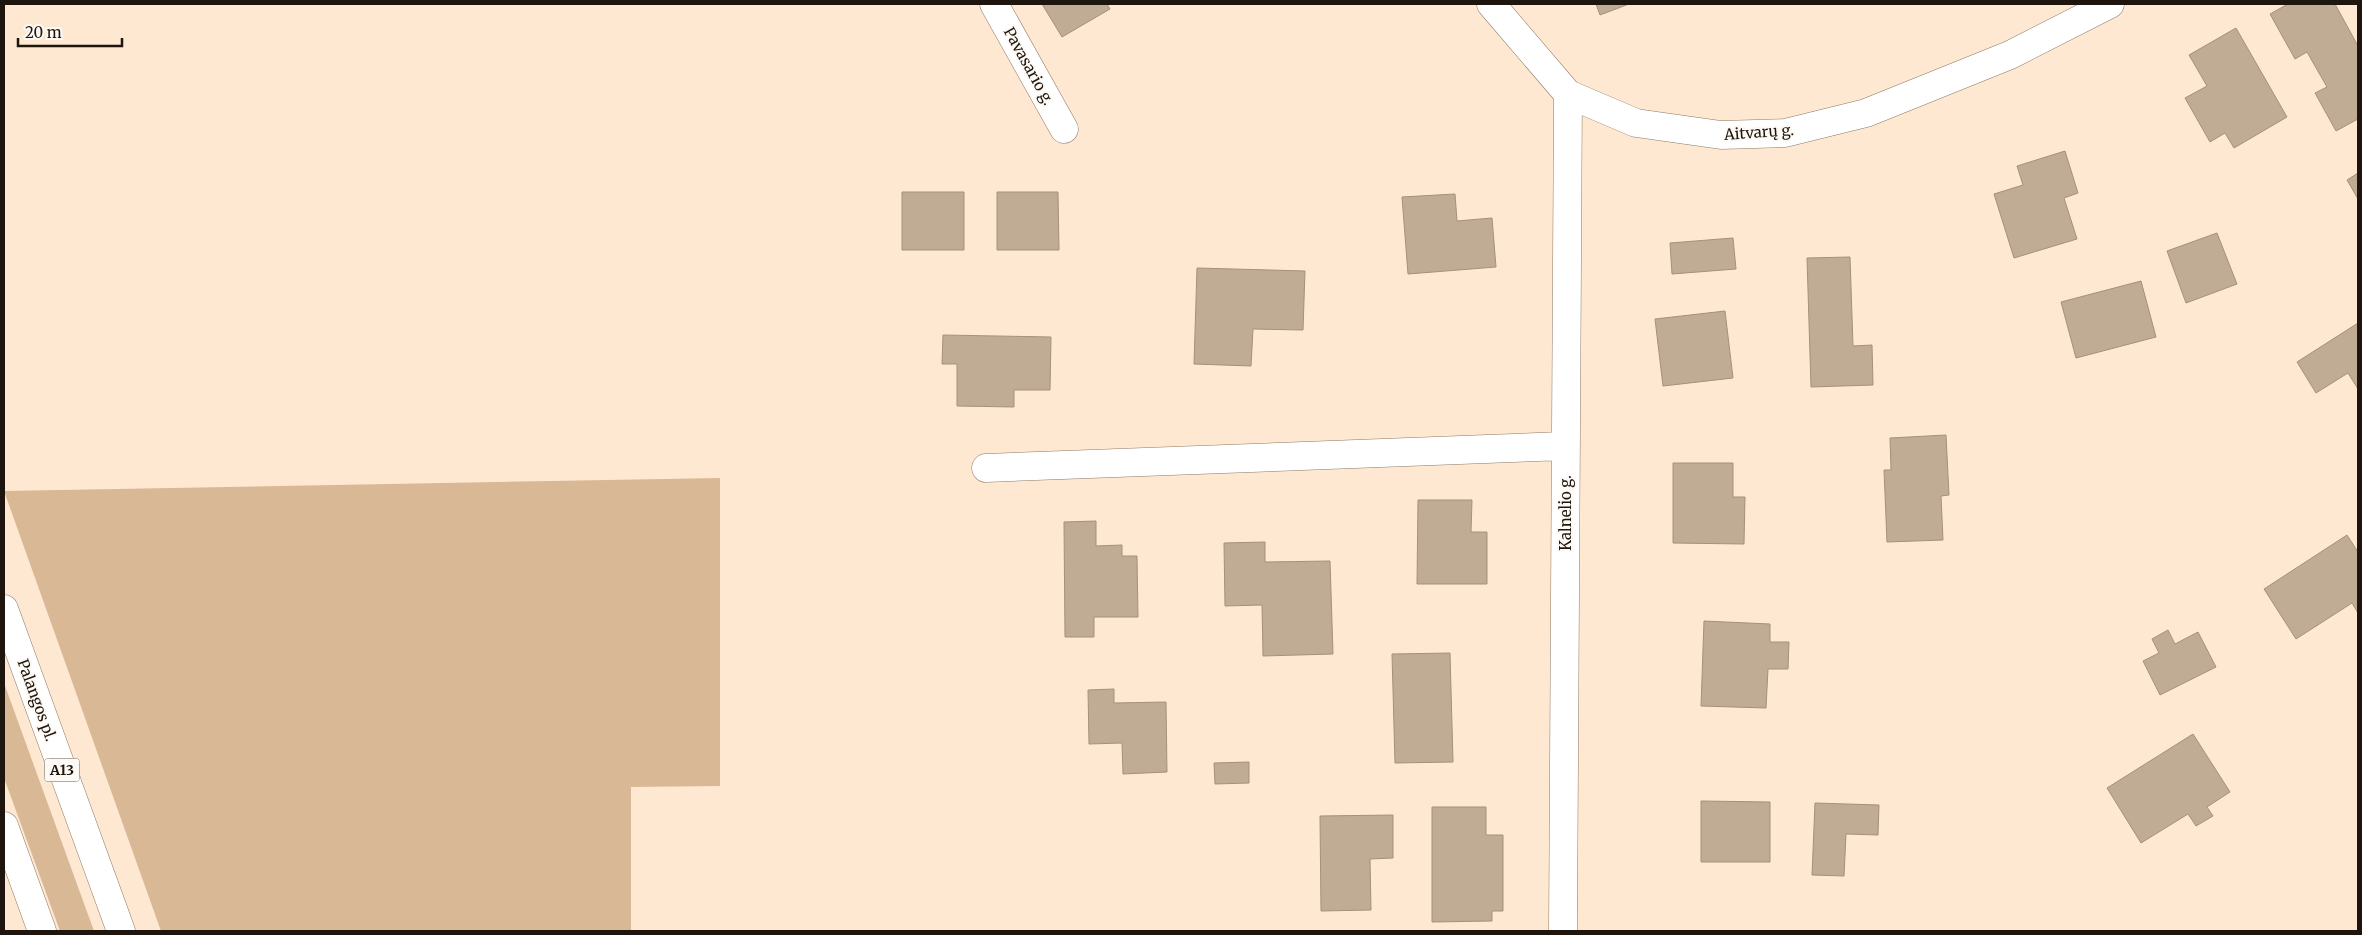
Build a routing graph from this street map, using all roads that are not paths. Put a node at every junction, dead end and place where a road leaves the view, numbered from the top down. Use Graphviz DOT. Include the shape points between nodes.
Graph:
graph roads {
  1 [pos="994,4"];
  2 [pos="1491,4"];
  3 [pos="2110,4"];
  4 [pos="1568,94"];
  5 [pos="1064,129"];
  6 [pos="1566,446"];
  7 [pos="986,468"];
  8 [pos="4,609"];
  9 [pos="4,826"];
  10 [pos="42,931"];
  11 [pos="121,931"];
  12 [pos="1563,931"];
  1 -- 5 [label="main road, Pavasario g."];
  2 -- 4 [label="main road, Aitvarų g."];
  3 -- 4 [label="main road, Aitvarų g." via="2010,54 1866,113 1785,133 1721,135 1636,123"];
  4 -- 6 [label="main road, Kalnelio g."];
  6 -- 7 [label="main road"];
  6 -- 12 [label="main road, Kalnelio g."];
  8 -- 11 [label="main road, Palangos pl. / A13"];
  9 -- 10 [label="main road"];
}
